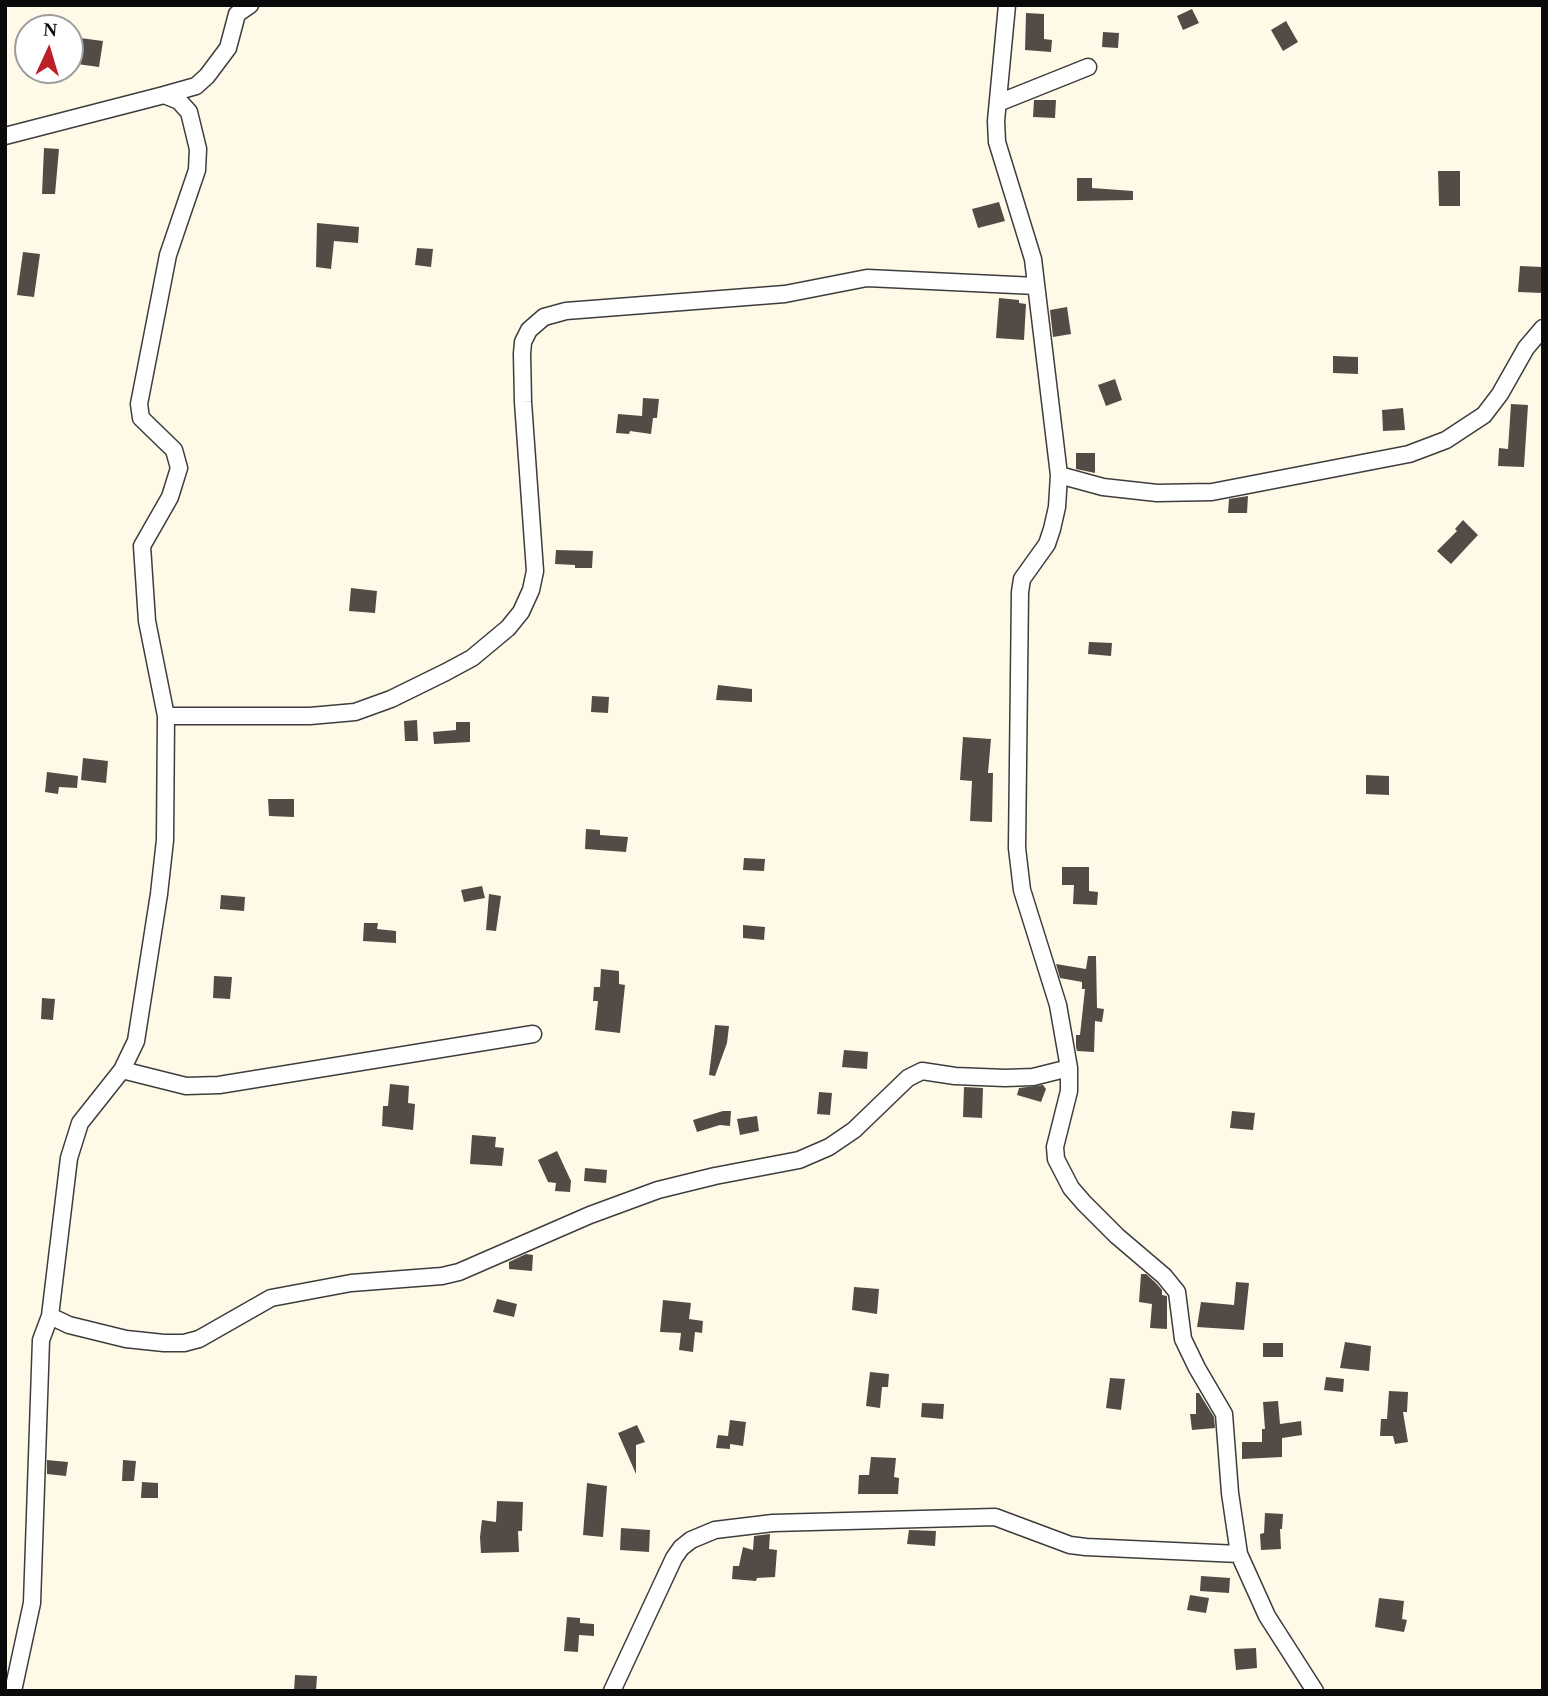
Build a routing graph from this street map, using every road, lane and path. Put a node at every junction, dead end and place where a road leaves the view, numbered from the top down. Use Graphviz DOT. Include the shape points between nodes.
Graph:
graph roads {
  1 [pos="250,5"];
  2 [pos="1007,5"];
  3 [pos="1088,67"];
  4 [pos="164,95"];
  5 [pos="998,103"];
  6 [pos="5,136"];
  7 [pos="1036,286"];
  8 [pos="1543,328"];
  9 [pos="1059,475"];
  10 [pos="166,716"];
  11 [pos="533,1034"];
  12 [pos="1069,1068"];
  13 [pos="122,1070"];
  14 [pos="50,1316"];
  15 [pos="1239,1554"];
  16 [pos="13,1691"];
  17 [pos="612,1691"];
  18 [pos="1315,1691"];
  1 -- 4 [label="street" via="237,14 228,48 207,76 196,86"];
  2 -- 5 [label="street"];
  3 -- 5 [label="street"];
  4 -- 6 [label="street"];
  4 -- 10 [label="street" via="189,112 198,149 197,170 168,254 139,404 141,418 174,450 179,468 170,497 142,546 147,621"];
  5 -- 7 [label="street" via="997,142 1031,246"];
  7 -- 9 [label="street"];
  7 -- 10 [label="street" via="867,278 785,294 544,317 529,330 522,354 535,571 521,612 508,628 446,673 355,712"];
  8 -- 9 [label="street" via="1484,415 1446,440 1409,454 1212,492 1102,487"];
  9 -- 12 [label="street" via="1052,529 1022,579 1020,592 1017,848 1022,890 1058,1005"];
  10 -- 13 [label="street" via="165,840 159,894 141,1019"];
  11 -- 13 [label="street" via="219,1085 186,1086"];
  12 -- 14 [label="street" via="1014,1078 922,1071 908,1078 853,1130 800,1160 658,1190 459,1272 351,1283 271,1298 184,1343 126,1339"];
  12 -- 15 [label="street" via="1056,1158 1084,1203 1177,1292 1187,1348 1224,1414"];
  13 -- 14 [label="street" via="89,1109 74,1138"];
  14 -- 16 [label="street" via="39,1358 32,1603"];
  15 -- 17 [label="street" via="1078,1546 995,1517 734,1526 702,1535 681,1548"];
  15 -- 18 [label="street" via="1267,1616"];
}
